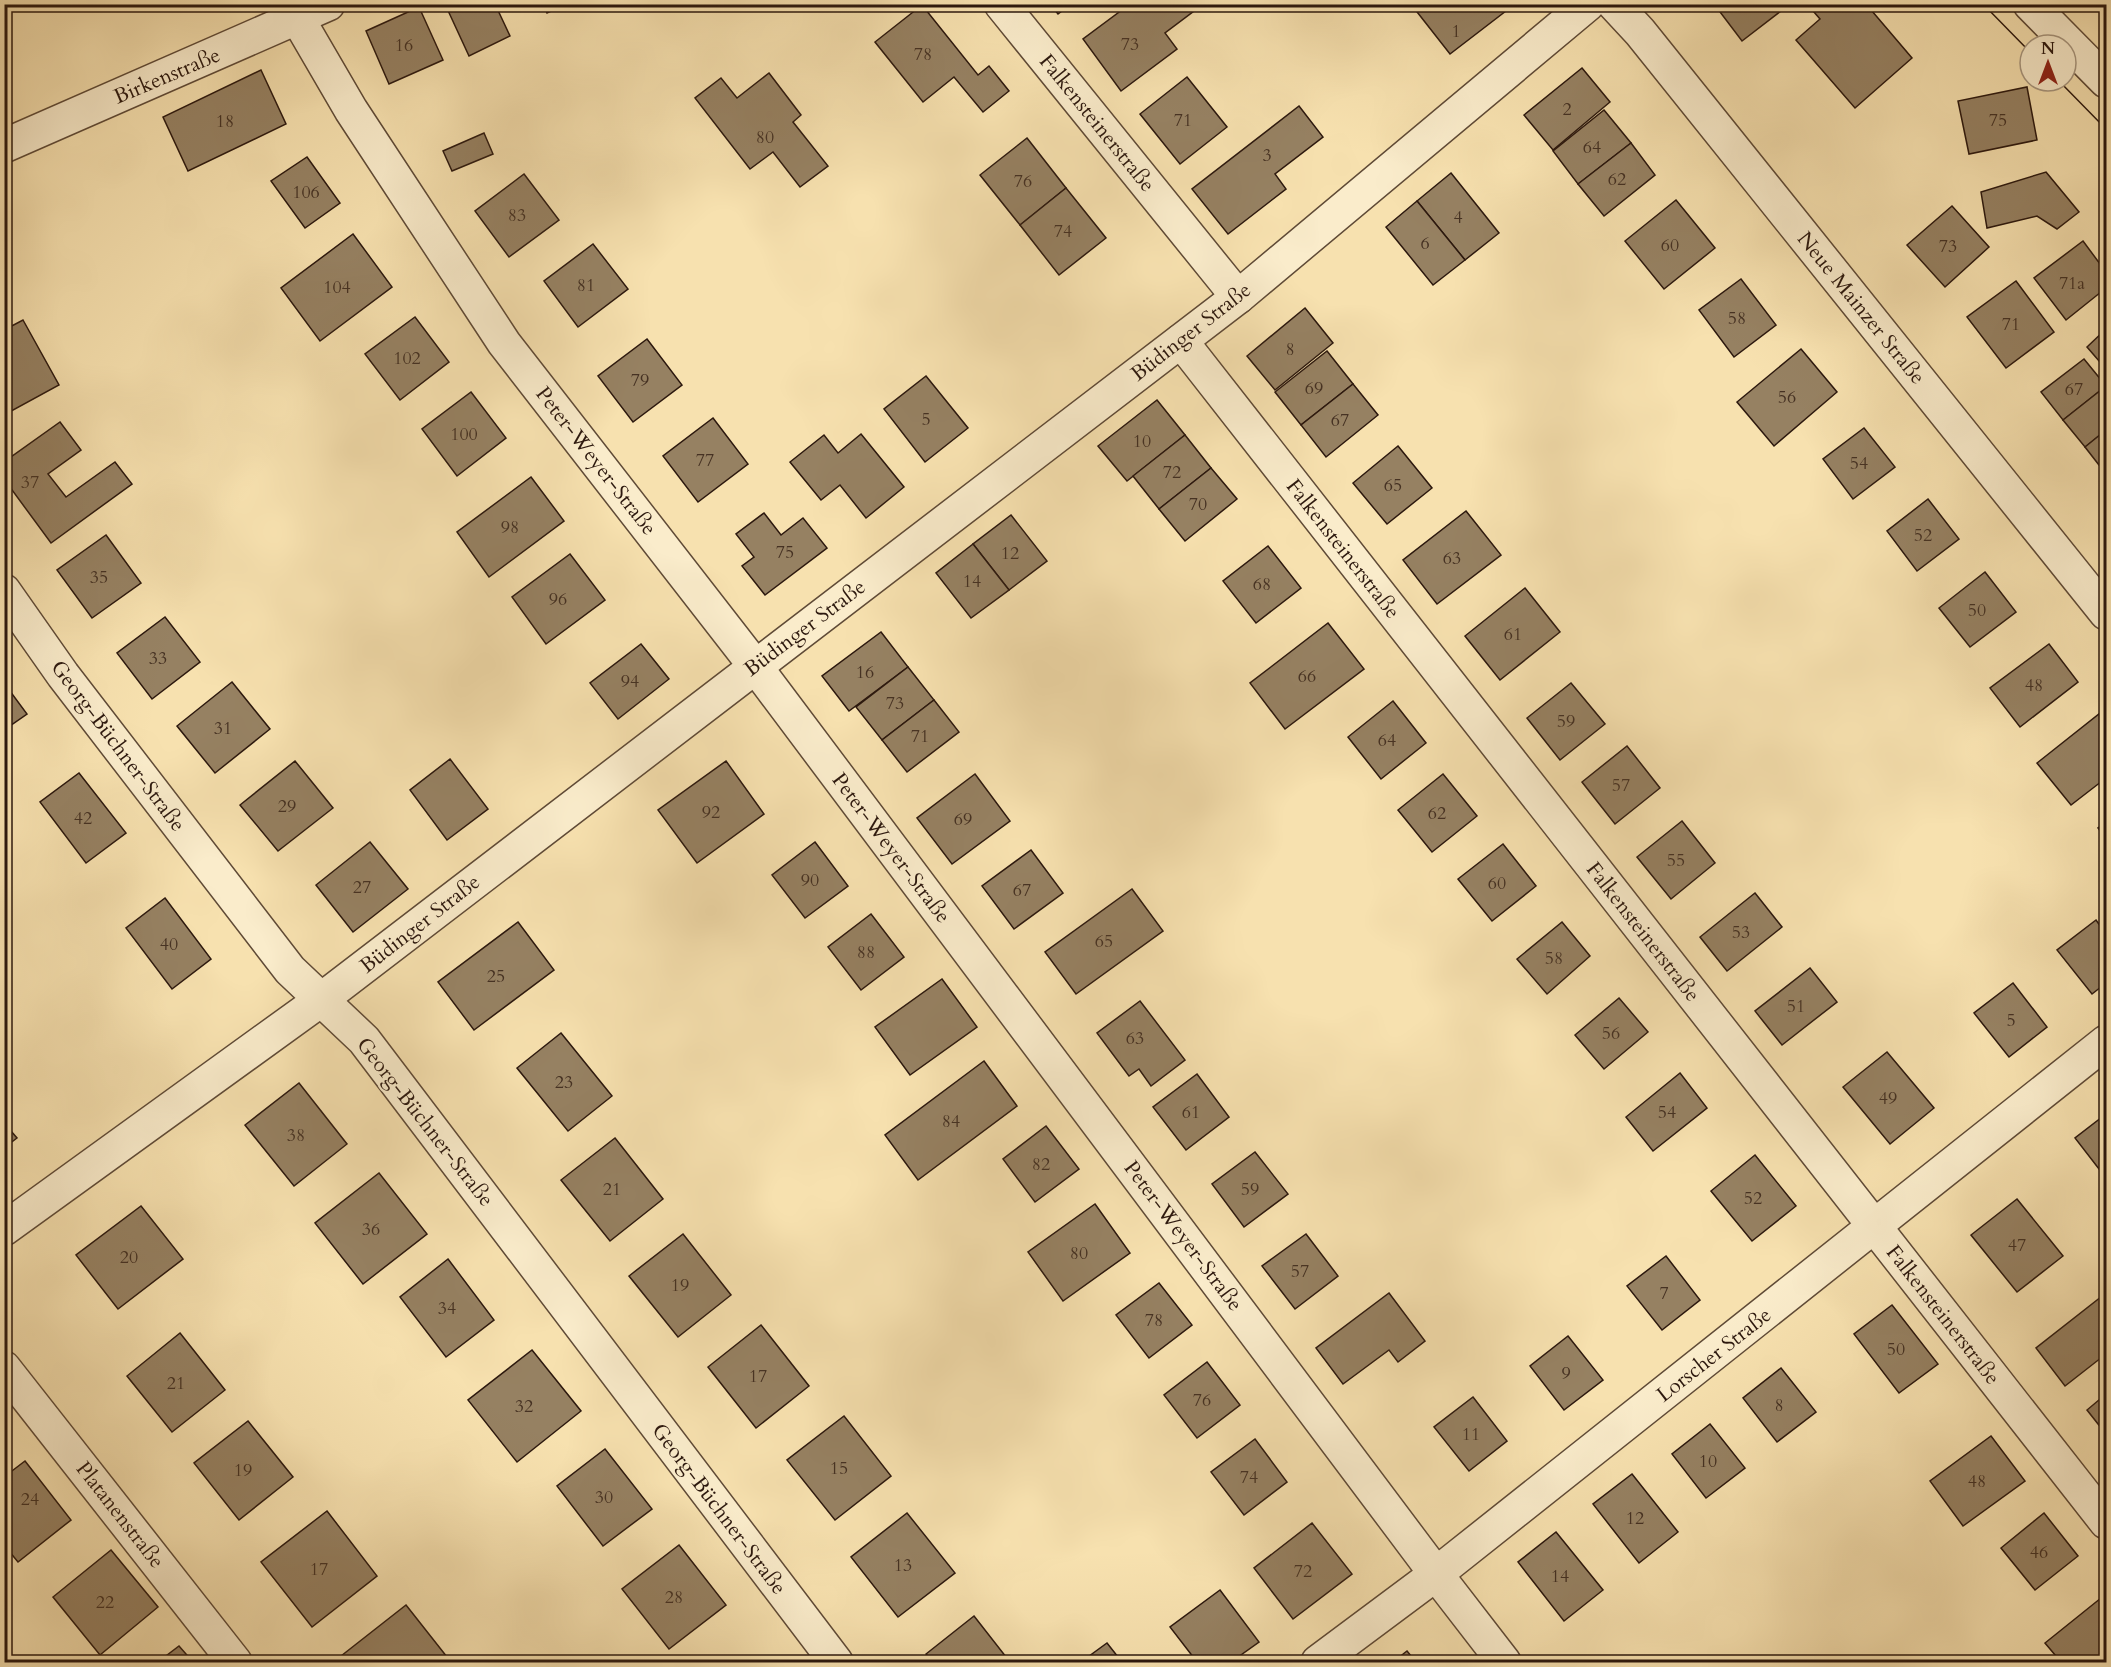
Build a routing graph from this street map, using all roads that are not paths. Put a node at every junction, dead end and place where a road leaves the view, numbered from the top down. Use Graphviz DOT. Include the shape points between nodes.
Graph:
graph roads {
  1 [pos="328,4"];
  2 [pos="1001,4"];
  3 [pos="1588,4"];
  4 [pos="1614,4"];
  5 [pos="2030,4"];
  6 [pos="298,19"];
  7 [pos="2106,81"];
  8 [pos="4,146"];
  9 [pos="1238,297"];
  10 [pos="1180,341"];
  11 [pos="4,591"];
  12 [pos="2106,613"];
  13 [pos="755,666"];
  14 [pos="322,999"];
  15 [pos="2106,1042"];
  16 [pos="1874,1228"];
  17 [pos="4,1229"];
  18 [pos="4,1368"];
  19 [pos="2106,1522"];
  20 [pos="1436,1574"];
  21 [pos="235,1662"];
  22 [pos="836,1662"];
  23 [pos="1318,1662"];
  24 [pos="1504,1662"];
  1 -- 6 [label="street, Birkenstraße"];
  2 -- 9 [label="street, Falkensteinerstraße"];
  3 -- 9 [label="street, Büdinger Straße"];
  4 -- 12 [label="street, Neue Mainzer Straße"];
  5 -- 7 [label="street"];
  6 -- 8 [label="street, Birkenstraße"];
  6 -- 13 [label="street, Peter-Weyer-Straße" via="351,110 504,343"];
  9 -- 10 [label="street, Büdinger Straße"];
  10 -- 13 [label="street, Büdinger Straße"];
  10 -- 16 [label="street, Falkensteinerstraße"];
  11 -- 14 [label="street, Georg-Büchner-Straße" via="63,675 282,961"];
  13 -- 14 [label="street, Büdinger Straße"];
  13 -- 20 [label="street, Peter-Weyer-Straße"];
  14 -- 17 [label="street, Büdinger Straße"];
  14 -- 22 [label="street, Georg-Büchner-Straße" via="364,1040"];
  15 -- 16 [label="street, Lorscher Straße"];
  16 -- 19 [label="street, Falkensteinerstraße"];
  16 -- 20 [label="street, Lorscher Straße"];
  18 -- 21 [label="street, Platanenstraße"];
  20 -- 23 [label="street, Lorscher Straße"];
  20 -- 24 [label="street, Peter-Weyer-Straße"];
}
